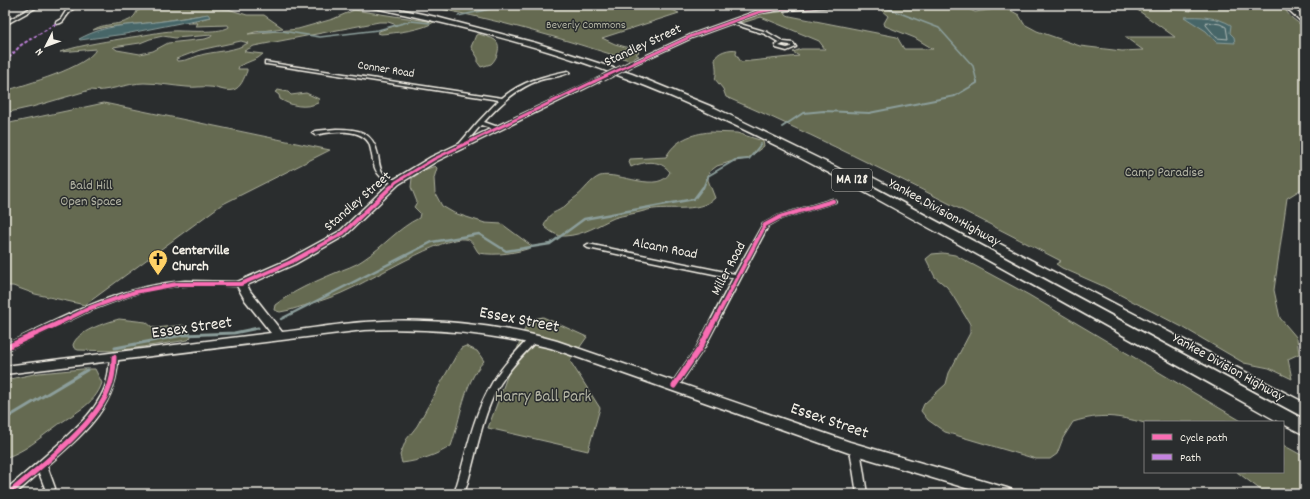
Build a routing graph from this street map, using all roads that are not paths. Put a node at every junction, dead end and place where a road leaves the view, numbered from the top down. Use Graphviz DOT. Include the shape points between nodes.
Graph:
graph roads {
  1 [pos="39,5"];
  2 [pos="76,5"];
  3 [pos="370,5"];
  4 [pos="390,5"];
  5 [pos="829,5"];
  6 [pos="1281,5"];
  7 [pos="731,22"];
  8 [pos="57,23"];
  9 [pos="1305,23"];
  10 [pos="5,24"];
  11 [pos="783,43"];
  12 [pos="267,63"];
  13 [pos="568,72"];
  14 [pos="502,99"];
  15 [pos="480,123"];
  16 [pos="496,128"];
  17 [pos="315,133"];
  18 [pos="462,144"];
  19 [pos="396,182"];
  20 [pos="833,200"];
  21 [pos="588,246"];
  22 [pos="738,276"];
  23 [pos="241,284"];
  24 [pos="278,335"];
  25 [pos="533,339"];
  26 [pos="5,348"];
  27 [pos="114,356"];
  28 [pos="5,370"];
  29 [pos="674,386"];
  30 [pos="1305,411"];
  31 [pos="1305,428"];
  32 [pos="855,449"];
  33 [pos="42,466"];
  34 [pos="8,494"];
  35 [pos="47,494"];
  36 [pos="459,494"];
  37 [pos="862,494"];
  38 [pos="1007,494"];
  1 -- 10 [label="street"];
  2 -- 8 [label="street"];
  3 -- 31 [label="highway, Yankee Division Highway / MA 128" via="475,28 559,52 629,76 739,122 866,188"];
  4 -- 30 [label="highway, Yankee Division Highway / MA 128" via="489,27 581,54 639,74 748,119 806,146"];
  5 -- 7 [label="street, Standley Street" via="775,9"];
  6 -- 9 [label="street" via="1292,10"];
  7 -- 11 [label="street" via="766,33"];
  7 -- 16 [label="street, Standley Street, bridge" via="676,42"];
  12 -- 14 [label="street, Conner Road"];
  13 -- 14 [label="street" via="529,81"];
  14 -- 15 [label="street"];
  15 -- 16 [label="street"];
  15 -- 18 [label="street"];
  16 -- 18 [label="street, Standley Street"];
  17 -- 19 [label="street" via="339,130 363,135 369,139 380,176"];
  18 -- 19 [label="street, Standley Street"];
  19 -- 23 [label="street, Standley Street" via="343,233 291,262"];
  20 -- 22 [label="street, Miller Road" via="780,217 766,225"];
  21 -- 22 [label="street, Alcann Road"];
  22 -- 29 [label="street, Miller Road" via="700,348"];
  23 -- 24 [label="street" via="249,299 272,324"];
  23 -- 26 [label="street, Standley Street" via="177,284 135,292 90,308"];
  24 -- 25 [label="street, Essex Street" via="364,326 415,324 484,330"];
  24 -- 27 [label="street, Essex Street"];
  25 -- 29 [label="street, Essex Street" via="570,349"];
  25 -- 36 [label="street" via="494,386 485,405"];
  27 -- 28 [label="street, Essex Street"];
  27 -- 33 [label="street" via="114,371 103,402 95,414"];
  29 -- 32 [label="street, Essex Street"];
  32 -- 37 [label="street"];
  32 -- 38 [label="street, Essex Street"];
  33 -- 34 [label="street"];
  33 -- 35 [label="street" via="50,488"];
}
